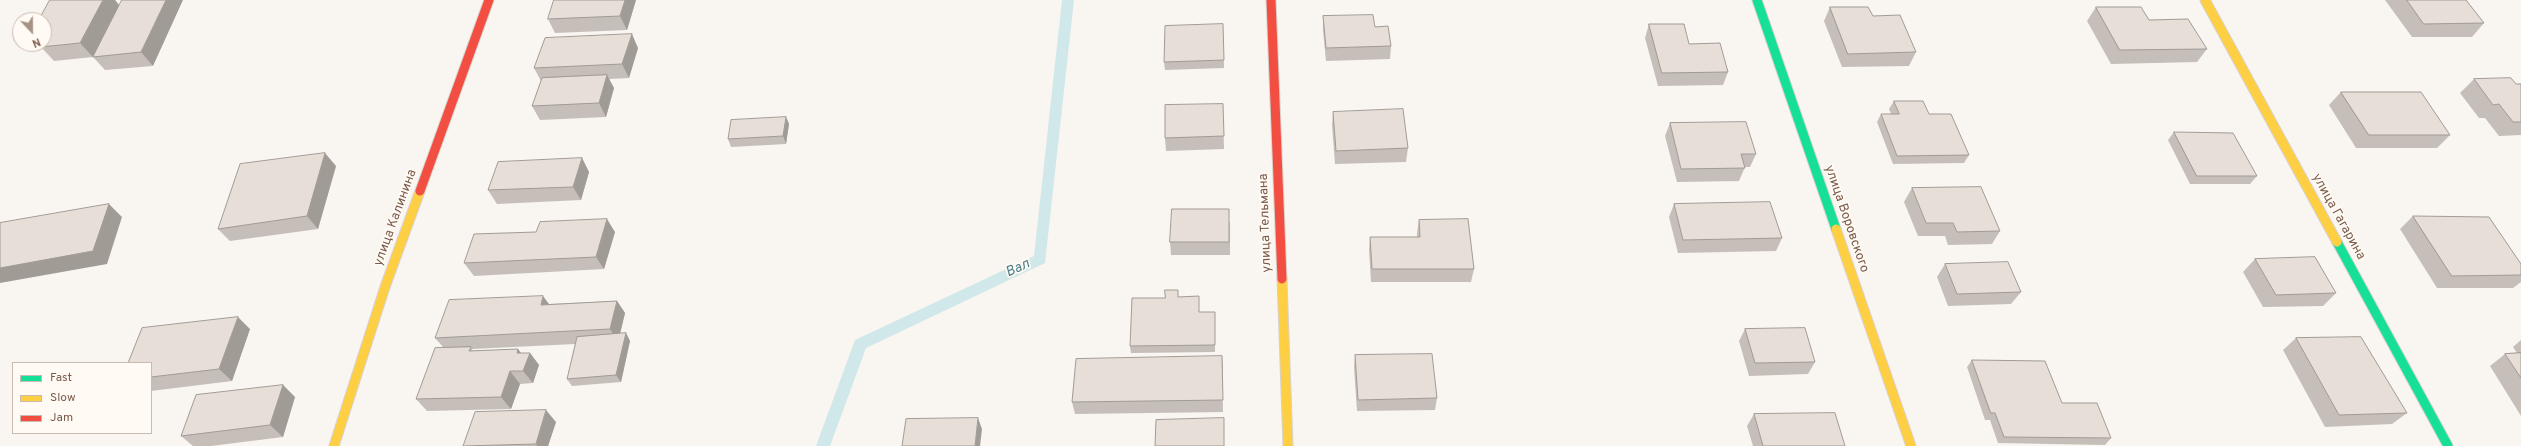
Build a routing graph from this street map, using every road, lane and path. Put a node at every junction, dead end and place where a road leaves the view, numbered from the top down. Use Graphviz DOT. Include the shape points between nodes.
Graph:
graph roads {
  1 [pos="490,0"];
  2 [pos="1271,0"];
  3 [pos="1758,0"];
  4 [pos="2205,0"];
  5 [pos="334,446"];
  6 [pos="1288,446"];
  7 [pos="1911,446"];
  8 [pos="2448,446"];
  1 -- 5 [label="street, улица Калинина" via="385,286"];
  2 -- 6 [label="street, улица Тельмана"];
  3 -- 7 [label="street, улица Воровского"];
  4 -- 8 [label="street, улица Гагарина"];
}
